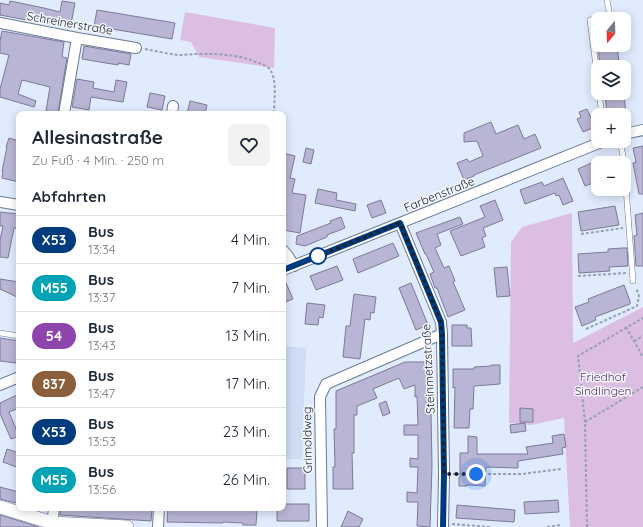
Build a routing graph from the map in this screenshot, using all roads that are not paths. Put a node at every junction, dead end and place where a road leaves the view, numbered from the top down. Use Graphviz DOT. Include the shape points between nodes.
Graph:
graph roads {
  1 [pos="607,0"];
  2 [pos="0,23"];
  3 [pos="77,38"];
  4 [pos="136,48"];
  5 [pos="595,60"];
  6 [pos="65,111"];
  7 [pos="643,130"];
  8 [pos="631,133"];
  9 [pos="591,146"];
  10 [pos="621,148"];
  11 [pos="0,202"];
  12 [pos="16,205"];
  13 [pos="400,223"];
  14 [pos="286,254"];
  15 [pos="294,266"];
  16 [pos="286,269"];
  17 [pos="633,281"];
  18 [pos="0,333"];
  19 [pos="442,334"];
  20 [pos="16,336"];
  21 [pos="16,378"];
  22 [pos="0,385"];
  23 [pos="0,507"];
  24 [pos="54,511"];
  25 [pos="159,511"];
  26 [pos="53,525"];
  27 [pos="443,525"];
  28 [pos="127,527"];
  29 [pos="158,527"];
  30 [pos="322,527"];
  1 -- 5 [label="lane" via="610,16 590,20"];
  2 -- 3 [label="street, Schreinerstraße"];
  3 -- 4 [label="street, Schreinerstraße"];
  3 -- 6 [label="street"];
  7 -- 8 [label="street"];
  9 -- 13 [label="street, Farbenstraße"];
  10 -- 17 [label="lane"];
  11 -- 12 [label="street"];
  13 -- 15 [label="street, Farbenstraße"];
  13 -- 19 [label="street, Steinmetzstraße" via="441,322"];
  14 -- 15 [label="street"];
  15 -- 16 [label="street, Farbenstraße"];
  18 -- 20 [label="lane"];
  19 -- 27 [label="street, Steinmetzstraße"];
  19 -- 30 [label="street, Grimoldweg" via="326,384 320,397"];
  21 -- 22 [label="street"];
  23 -- 26 [label="street"];
  24 -- 26 [label="street"];
  25 -- 29 [label="street"];
  26 -- 28 [label="street"];
}
